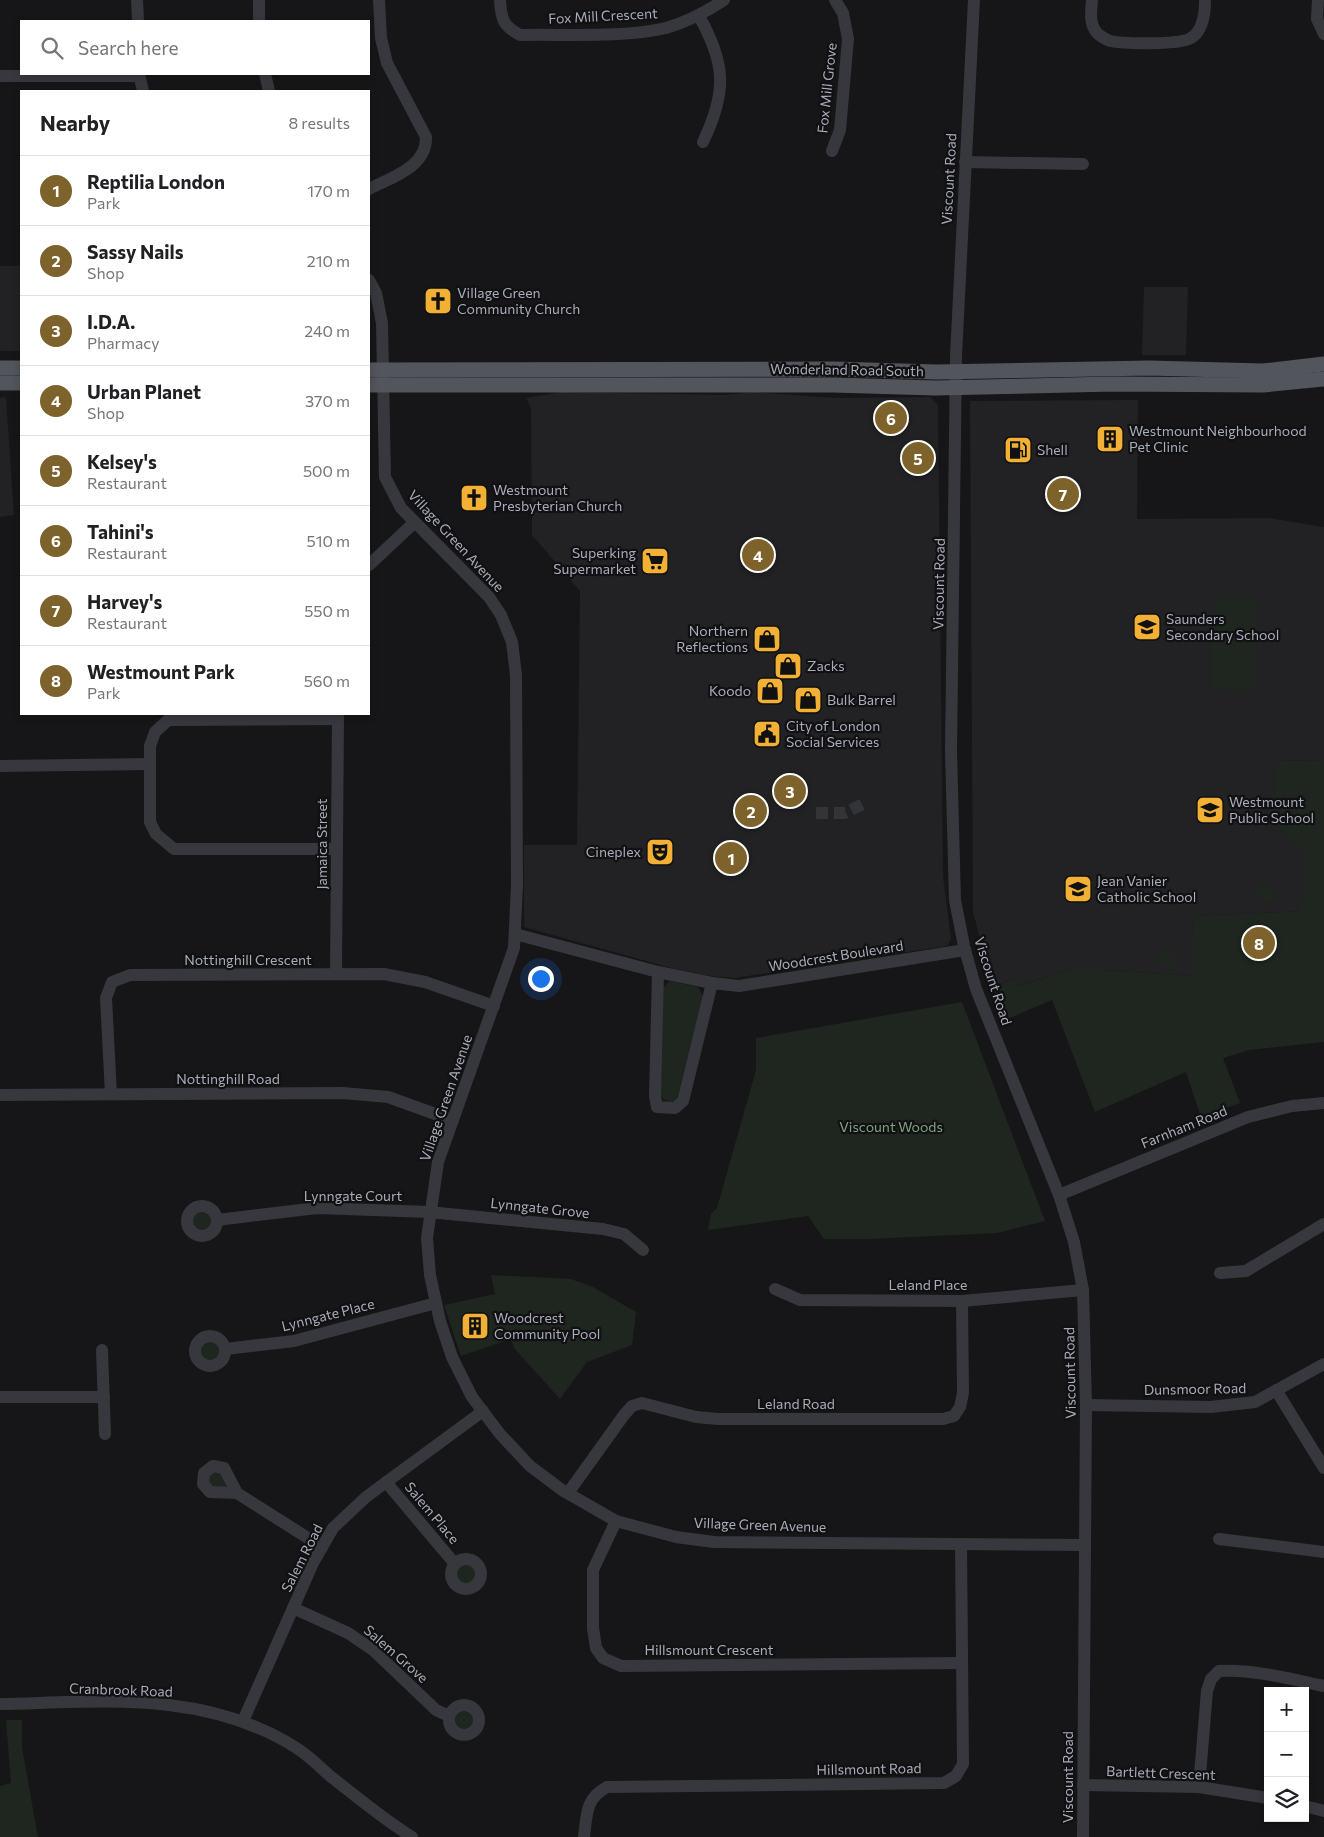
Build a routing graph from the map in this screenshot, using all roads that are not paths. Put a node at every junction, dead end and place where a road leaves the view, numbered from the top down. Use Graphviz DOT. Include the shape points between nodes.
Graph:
graph roads {
  1 [pos="137,0"];
  2 [pos="259,0"];
  3 [pos="379,0"];
  4 [pos="500,0"];
  5 [pos="724,0"];
  6 [pos="835,0"];
  7 [pos="974,0"];
  8 [pos="1092,0"];
  9 [pos="1205,0"];
  10 [pos="1318,0"];
  11 [pos="699,16"];
  12 [pos="138,20"];
  13 [pos="259,20"];
  14 [pos="1324,34"];
  15 [pos="139,75"];
  16 [pos="265,75"];
  17 [pos="0,76"];
  18 [pos="143,90"];
  19 [pos="269,90"];
  20 [pos="703,142"];
  21 [pos="832,151"];
  22 [pos="965,162"];
  23 [pos="1083,164"];
  24 [pos="370,188"];
  25 [pos="370,282"];
  26 [pos="1324,364"];
  27 [pos="0,368"];
  28 [pos="20,368"];
  29 [pos="956,371"];
  30 [pos="376,377"];
  31 [pos="1324,380"];
  32 [pos="0,383"];
  33 [pos="20,383"];
  34 [pos="956,388"];
  35 [pos="416,522"];
  36 [pos="370,564"];
  37 [pos="338,716"];
  38 [pos="150,764"];
  39 [pos="0,766"];
  40 [pos="337,849"];
  41 [pos="515,934"];
  42 [pos="965,950"];
  43 [pos="658,972"];
  44 [pos="336,974"];
  45 [pos="712,984"];
  46 [pos="494,1006"];
  47 [pos="0,1094"];
  48 [pos="111,1094"];
  49 [pos="1324,1103"];
  50 [pos="452,1120"];
  51 [pos="1059,1195"];
  52 [pos="429,1212"];
  53 [pos="217,1220"];
  54 [pos="1324,1224"];
  55 [pos="643,1250"];
  56 [pos="1220,1273"];
  57 [pos="775,1289"];
  58 [pos="1083,1290"];
  59 [pos="962,1301"];
  60 [pos="436,1303"];
  61 [pos="225,1349"];
  62 [pos="102,1350"];
  63 [pos="1324,1364"];
  64 [pos="1276,1390"];
  65 [pos="0,1397"];
  66 [pos="104,1398"];
  67 [pos="1086,1405"];
  68 [pos="483,1411"];
  69 [pos="105,1434"];
  70 [pos="1324,1468"];
  71 [pos="386,1482"];
  72 [pos="237,1493"];
  73 [pos="568,1493"];
  74 [pos="616,1521"];
  75 [pos="1219,1539"];
  76 [pos="961,1544"];
  77 [pos="1085,1545"];
  78 [pos="322,1547"];
  79 [pos="1324,1552"];
  80 [pos="455,1564"];
  81 [pos="293,1608"];
  82 [pos="962,1663"];
  83 [pos="1324,1686"];
  84 [pos="0,1704"];
  85 [pos="449,1716"];
  86 [pos="243,1721"];
  87 [pos="1083,1785"];
  88 [pos="1199,1787"];
  89 [pos="1264,1797"];
  90 [pos="1309,1807"];
  91 [pos="1324,1811"];
  92 [pos="412,1837"];
  93 [pos="584,1837"];
  94 [pos="1083,1837"];
  1 -- 12 [label="street"];
  2 -- 13 [label="street"];
  3 -- 24 [label="street" via="381,38 387,63 426,137 426,148 421,159 409,168"];
  4 -- 11 [label="street, Fox Mill Crescent" via="501,14 508,28 520,35 640,32 666,28"];
  5 -- 11 [label="street, Fox Mill Crescent"];
  6 -- 21 [label="street, Fox Mill Grove" via="844,13 848,39 840,130"];
  7 -- 22 [label="street, Viscount Road"];
  8 -- 9 [label="street" via="1091,22 1097,33 1109,41 1178,43 1192,38 1199,29"];
  10 -- 14 [label="street" via="1317,19"];
  11 -- 20 [label="street" via="713,41 721,67 719,98"];
  15 -- 17 [label="street"];
  15 -- 18 [label="street"];
  16 -- 19 [label="street"];
  22 -- 23 [label="street"];
  22 -- 29 [label="street, Viscount Road"];
  25 -- 30 [label="street, Village Green Avenue" via="376,293 382,323"];
  26 -- 29 [label="main road, Wonderland Road South" via="1263,371 1149,368"];
  27 -- 28 [label="main road"];
  29 -- 30 [label="main road, Wonderland Road South"];
  29 -- 34 [label="street, Viscount Road"];
  30 -- 34 [label="main road, Wonderland Road South"];
  30 -- 35 [label="street, Village Green Avenue" via="385,477 401,508"];
  31 -- 34 [label="main road, Wonderland Road South" via="1263,385"];
  32 -- 33 [label="main road"];
  34 -- 42 [label="street, Viscount Road" via="951,751 955,900"];
  35 -- 36 [label="street"];
  35 -- 41 [label="street, Village Green Avenue" via="489,597 512,642 516,684"];
  37 -- 38 [label="street" via="168,720 155,732 150,746"];
  37 -- 40 [label="street, Jamaica Street"];
  38 -- 39 [label="street"];
  38 -- 40 [label="street" via="150,822 156,834 174,849"];
  40 -- 44 [label="street, Jamaica Street"];
  41 -- 43 [label="street, Woodcrest Boulevard"];
  41 -- 46 [label="street, Village Green Avenue" via="514,948"];
  42 -- 45 [label="street, Woodcrest Boulevard" via="739,986"];
  42 -- 51 [label="street, Viscount Road" via="976,989"];
  43 -- 45 [label="street, Woodcrest Boulevard"];
  43 -- 45 [label="street" via="657,1107 675,1108 683,1101"];
  44 -- 46 [label="street, Nottinghill Crescent" via="384,974 425,982"];
  44 -- 48 [label="street, Nottinghill Crescent" via="130,976 112,982 106,998"];
  46 -- 50 [label="street, Village Green Avenue"];
  47 -- 48 [label="street, Nottinghill Road"];
  48 -- 50 [label="street, Nottinghill Road" via="343,1093 388,1097"];
  49 -- 51 [label="street, Farnham Road" via="1292,1106 1248,1117"];
  50 -- 52 [label="street, Village Green Avenue" via="438,1162"];
  51 -- 58 [label="street, Viscount Road" via="1074,1242"];
  52 -- 53 [label="street, Lynngate Court" via="317,1208"];
  52 -- 55 [label="street, Lynngate Grove" via="603,1229 624,1234"];
  52 -- 60 [label="street, Village Green Avenue" via="427,1238"];
  54 -- 56 [label="street" via="1246,1271"];
  57 -- 59 [label="street, Leland Place" via="800,1300"];
  58 -- 59 [label="street, Leland Place"];
  58 -- 67 [label="street, Viscount Road"];
  59 -- 73 [label="street, Leland Road" via="963,1393 954,1416 943,1419 718,1419 696,1417 642,1403 632,1406 624,1415"];
  60 -- 61 [label="street, Lynngate Place" via="294,1341"];
  60 -- 68 [label="street, Village Green Avenue" via="452,1357 472,1397"];
  62 -- 66 [label="street"];
  63 -- 64 [label="street, Dunsmoor Road"];
  64 -- 67 [label="street, Dunsmoor Road" via="1255,1402 1211,1406"];
  64 -- 70 [label="street"];
  65 -- 66 [label="street"];
  66 -- 69 [label="street"];
  67 -- 77 [label="street, Viscount Road"];
  68 -- 71 [label="street, Salem Road"];
  68 -- 73 [label="street, Village Green Avenue" via="530,1466"];
  71 -- 78 [label="street, Salem Road" via="333,1528"];
  71 -- 80 [label="street, Salem Place"];
  72 -- 78 [label="street"];
  73 -- 74 [label="street, Village Green Avenue"];
  74 -- 76 [label="street, Village Green Avenue" via="676,1537 714,1542"];
  74 -- 82 [label="street, Hillsmount Crescent" via="593,1570 593,1628 596,1648 603,1658 621,1666"];
  75 -- 79 [label="street"];
  76 -- 77 [label="street, Village Green Avenue"];
  76 -- 82 [label="street, Hillsmount Road"];
  77 -- 87 [label="street, Viscount Road"];
  78 -- 81 [label="street, Salem Road"];
  81 -- 85 [label="street, Salem Grove" via="348,1632 373,1650 436,1710"];
  81 -- 86 [label="street, Salem Road"];
  82 -- 93 [label="street, Hillsmount Road" via="962,1764 956,1776 944,1783 607,1787 594,1794 588,1808"];
  83 -- 88 [label="street" via="1219,1671 1211,1679 1207,1691"];
  84 -- 86 [label="street, Cranbrook Road" via="140,1702 200,1709"];
  86 -- 92 [label="street, Cranbrook Road" via="296,1748 389,1823"];
  87 -- 88 [label="street, Bartlett Crescent"];
  87 -- 94 [label="street, Viscount Road"];
  88 -- 89 [label="street, Bartlett Crescent"];
  90 -- 91 [label="street"];
}
